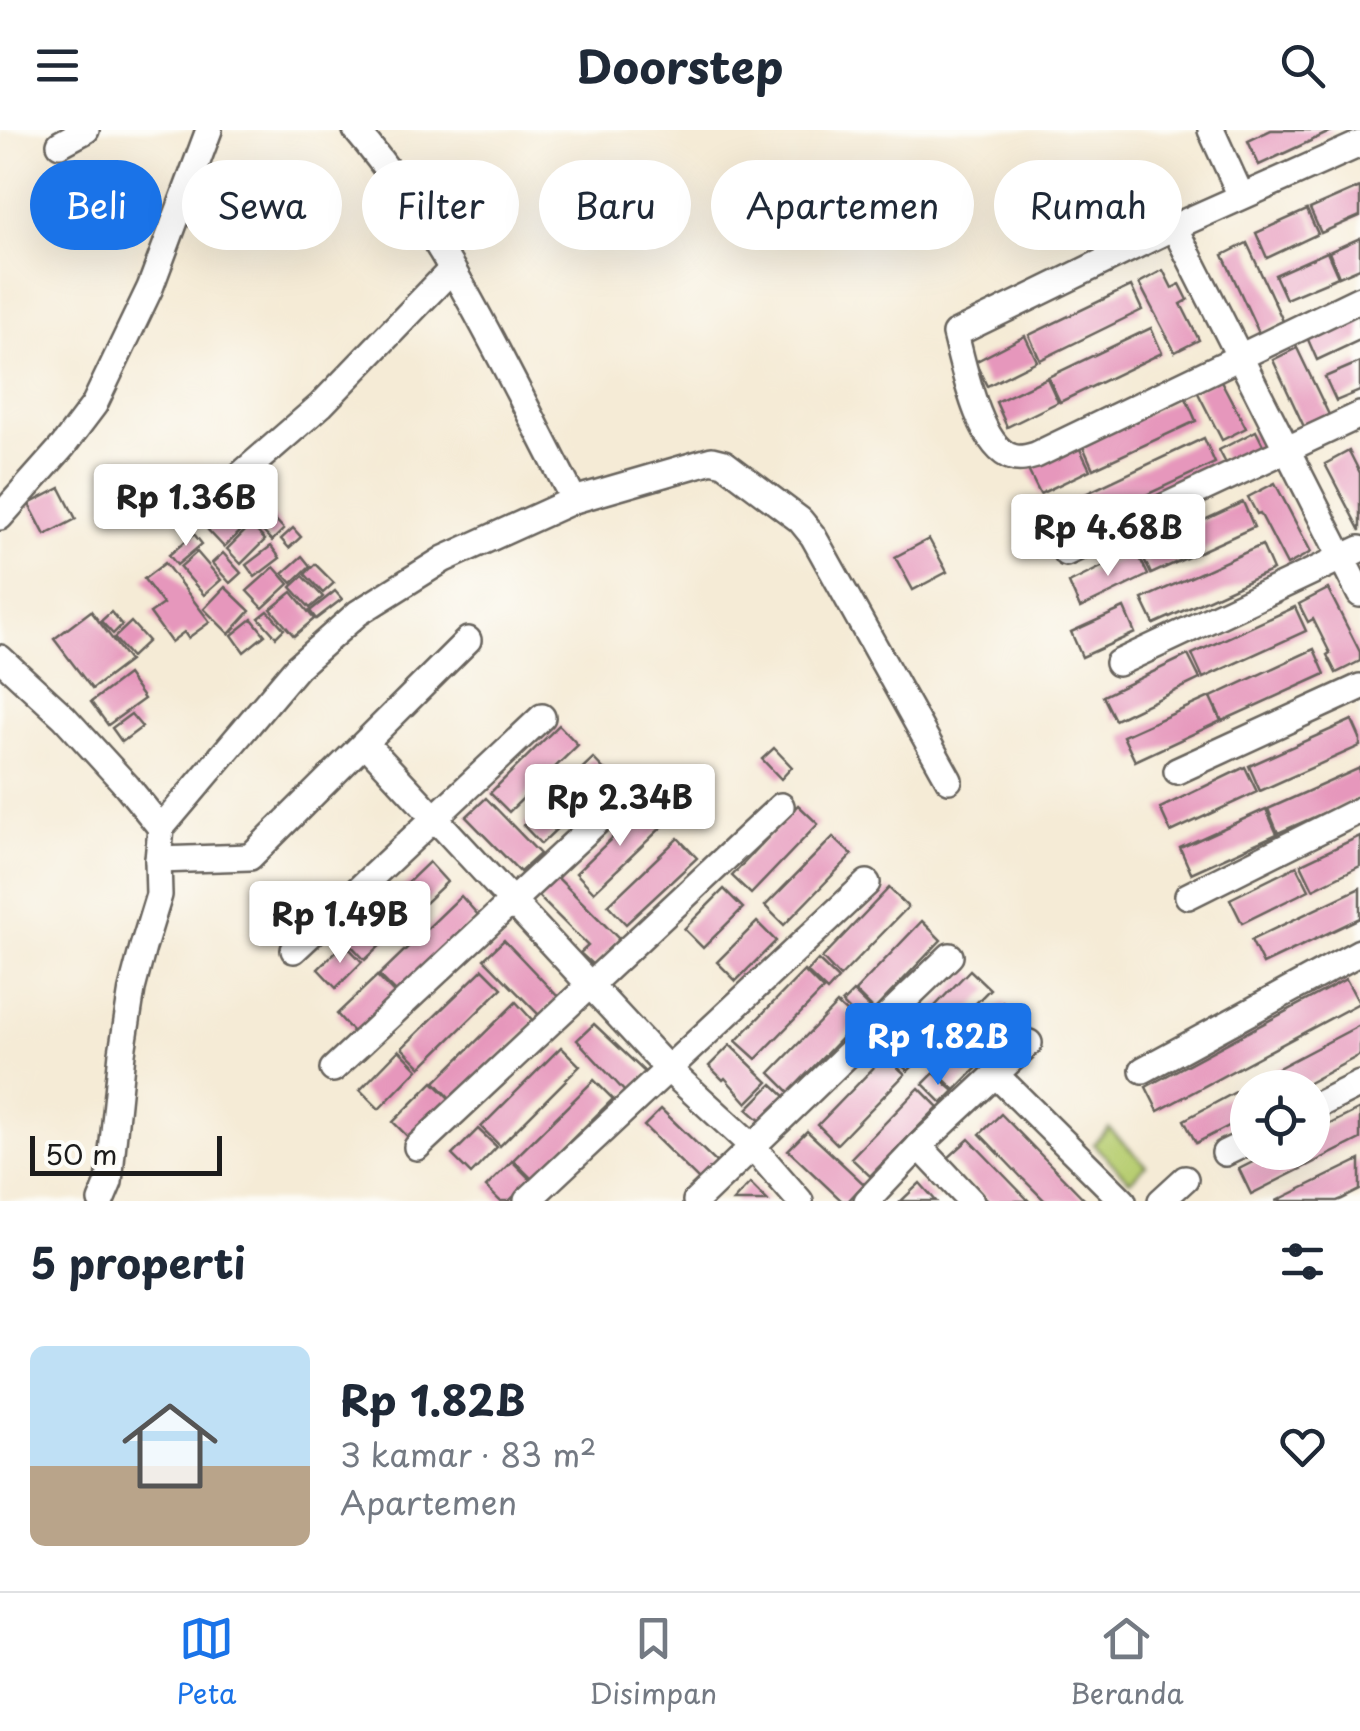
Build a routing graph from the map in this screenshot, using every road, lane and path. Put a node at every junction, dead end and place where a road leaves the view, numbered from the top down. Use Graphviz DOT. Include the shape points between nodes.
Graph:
graph roads {
  1 [pos="86,130"];
  2 [pos="210,130"];
  3 [pos="356,130"];
  4 [pos="1210,130"];
  5 [pos="60,144"];
  6 [pos="1360,144"];
  7 [pos="1241,196"];
  8 [pos="1182,222"];
  9 [pos="1182,242"];
  10 [pos="1125,250"];
  11 [pos="452,269"];
  12 [pos="1360,299"];
  13 [pos="1240,356"];
  14 [pos="1360,415"];
  15 [pos="1287,450"];
  16 [pos="214,498"];
  17 [pos="574,500"];
  18 [pos="0,518"];
  19 [pos="1066,553"];
  20 [pos="1351,554"];
  21 [pos="1360,594"];
  22 [pos="468,640"];
  23 [pos="0,658"];
  24 [pos="1118,663"];
  25 [pos="1360,686"];
  26 [pos="542,717"];
  27 [pos="366,744"];
  28 [pos="1176,771"];
  29 [pos="949,780"];
  30 [pos="632,789"];
  31 [pos="781,806"];
  32 [pos="1360,810"];
  33 [pos="434,818"];
  34 [pos="161,828"];
  35 [pos="158,860"];
  36 [pos="868,883"];
  37 [pos="1188,896"];
  38 [pos="512,902"];
  39 [pos="294,950"];
  40 [pos="1360,952"];
  41 [pos="950,956"];
  42 [pos="590,985"];
  43 [pos="1029,1044"];
  44 [pos="333,1069"];
  45 [pos="668,1069"];
  46 [pos="1143,1070"];
  47 [pos="996,1075"];
  48 [pos="1360,1084"];
  49 [pos="1330,1099"];
  50 [pos="417,1146"];
  51 [pos="752,1146"];
  52 [pos="920,1146"];
  53 [pos="1185,1178"];
  54 [pos="101,1201"];
  55 [pos="528,1201"];
  56 [pos="696,1201"];
  57 [pos="800,1201"];
  58 [pos="867,1201"];
  59 [pos="971,1201"];
  60 [pos="1123,1201"];
  61 [pos="1161,1201"];
  1 -- 5 [label="street"];
  2 -- 18 [label="street" via="150,288 94,405"];
  3 -- 11 [label="street"];
  4 -- 7 [label="street"];
  6 -- 7 [label="street"];
  7 -- 8 [label="street"];
  9 -- 13 [label="street"];
  10 -- 13 [label="street" via="955,334 976,407 990,438 1010,457 1036,455"];
  11 -- 16 [label="street" via="322,405"];
  11 -- 17 [label="street"];
  12 -- 13 [label="street"];
  13 -- 15 [label="street"];
  14 -- 15 [label="street"];
  15 -- 19 [label="street"];
  15 -- 20 [label="street"];
  17 -- 29 [label="street" via="724,462 813,536"];
  17 -- 34 [label="street" via="444,559 358,613 297,667"];
  20 -- 21 [label="street"];
  20 -- 24 [label="street"];
  22 -- 27 [label="street"];
  23 -- 34 [label="street" via="64,717"];
  25 -- 28 [label="street"];
  26 -- 33 [label="street"];
  27 -- 33 [label="street"];
  27 -- 35 [label="street" via="250,857"];
  30 -- 38 [label="street"];
  31 -- 42 [label="street"];
  32 -- 37 [label="street"];
  33 -- 38 [label="street"];
  33 -- 39 [label="street"];
  34 -- 35 [label="street"];
  35 -- 54 [label="street" via="160,895 132,989 109,1182"];
  36 -- 45 [label="street"];
  38 -- 42 [label="street"];
  38 -- 44 [label="street"];
  40 -- 46 [label="street"];
  41 -- 51 [label="street"];
  42 -- 45 [label="street"];
  42 -- 50 [label="street"];
  43 -- 47 [label="street"];
  45 -- 51 [label="street"];
  45 -- 55 [label="street"];
  47 -- 52 [label="street"];
  47 -- 60 [label="street"];
  48 -- 49 [label="street"];
  51 -- 56 [label="street"];
  51 -- 57 [label="street"];
  52 -- 58 [label="street"];
  52 -- 59 [label="street"];
  53 -- 61 [label="street"];
}
